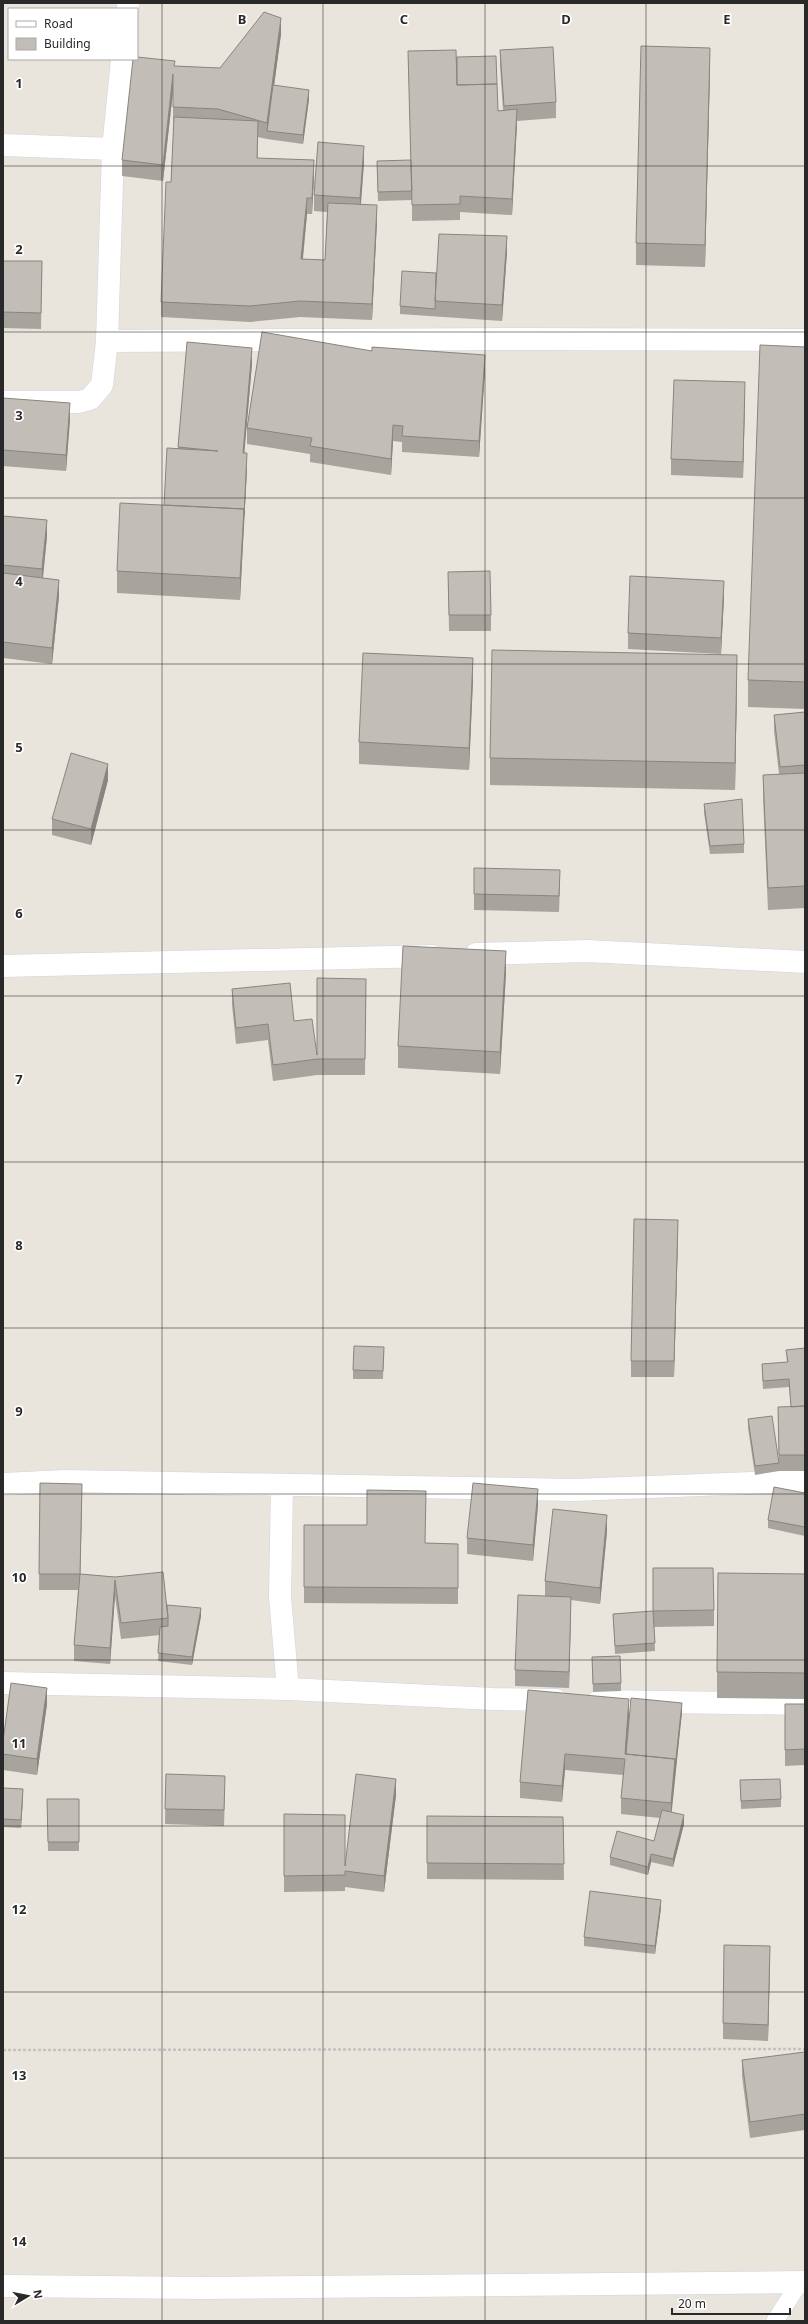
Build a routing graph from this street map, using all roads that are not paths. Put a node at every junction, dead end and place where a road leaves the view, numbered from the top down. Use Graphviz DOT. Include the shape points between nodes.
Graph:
graph roads {
  1 [pos="122,60"];
  2 [pos="3,144"];
  3 [pos="113,149"];
  4 [pos="805,340"];
  5 [pos="107,341"];
  6 [pos="3,402"];
  7 [pos="805,962"];
  8 [pos="3,966"];
  9 [pos="805,1481"];
  10 [pos="3,1484"];
  11 [pos="282,1485"];
  12 [pos="3,1684"];
  13 [pos="288,1689"];
  14 [pos="805,1704"];
  15 [pos="803,2282"];
  16 [pos="3,2286"];
  17 [pos="775,2321"];
  1 -- 3 [label="street"];
  2 -- 3 [label="street"];
  3 -- 5 [label="street"];
  4 -- 5 [label="street"];
  5 -- 6 [label="street" via="102,385 90,399 68,403"];
  7 -- 8 [label="street" via="587,950"];
  9 -- 11 [label="street" via="574,1490"];
  10 -- 11 [label="street" via="65,1481"];
  11 -- 13 [label="street" via="280,1597"];
  12 -- 13 [label="street"];
  13 -- 14 [label="street" via="493,1699"];
  15 -- 16 [label="street" via="203,2288"];
  15 -- 17 [label="lane"];
}
